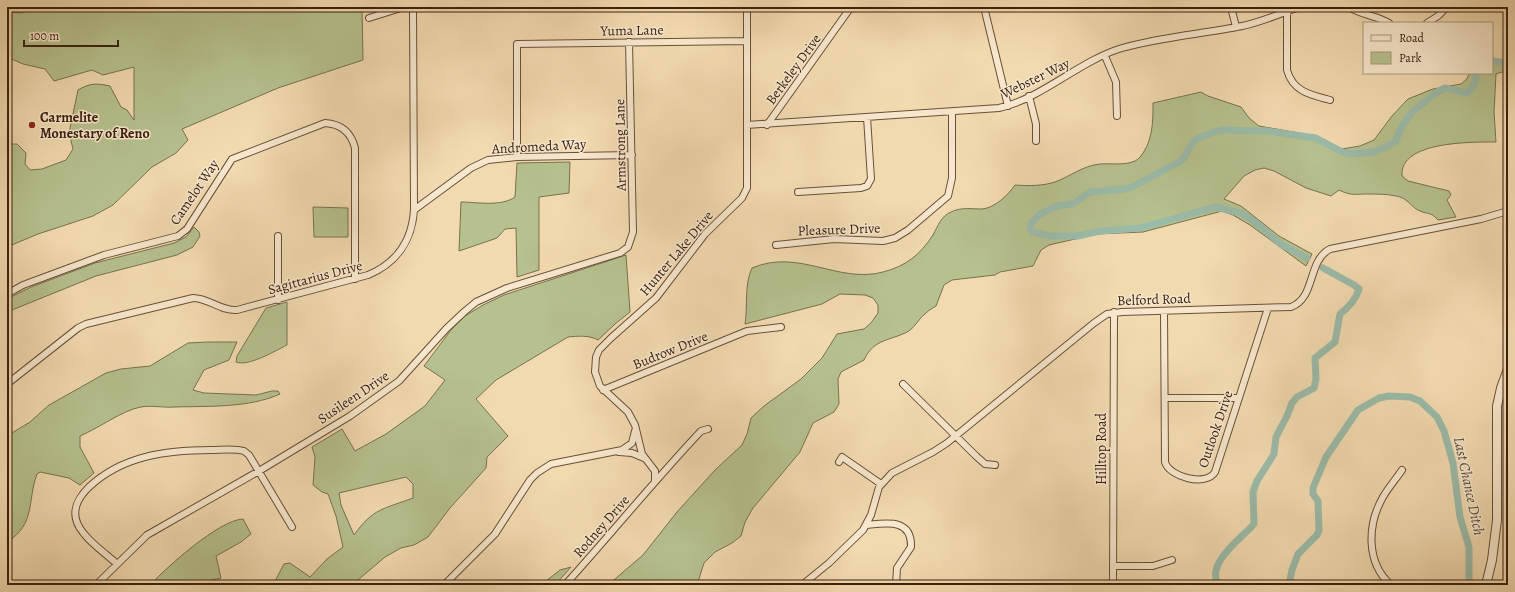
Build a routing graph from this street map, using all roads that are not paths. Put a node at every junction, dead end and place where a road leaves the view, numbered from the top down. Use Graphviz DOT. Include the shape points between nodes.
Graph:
graph roads {
  1 [pos="9,7"];
  2 [pos="23,7"];
  3 [pos="404,7"];
  4 [pos="413,7"];
  5 [pos="747,7"];
  6 [pos="851,7"];
  7 [pos="984,7"];
  8 [pos="1231,7"];
  9 [pos="1300,7"];
  10 [pos="1349,7"];
  11 [pos="1446,8"];
  12 [pos="1287,11"];
  13 [pos="369,18"];
  14 [pos="1387,22"];
  15 [pos="1429,22"];
  16 [pos="1236,27"];
  17 [pos="747,41"];
  18 [pos="629,42"];
  19 [pos="1104,56"];
  20 [pos="1029,96"];
  21 [pos="1330,100"];
  22 [pos="1008,106"];
  23 [pos="952,112"];
  24 [pos="1116,116"];
  25 [pos="867,117"];
  26 [pos="767,124"];
  27 [pos="747,125"];
  28 [pos="1036,141"];
  29 [pos="632,155"];
  30 [pos="517,157"];
  31 [pos="798,192"];
  32 [pos="414,210"];
  33 [pos="1508,211"];
  34 [pos="278,236"];
  35 [pos="776,244"];
  36 [pos="628,247"];
  37 [pos="355,279"];
  38 [pos="7,294"];
  39 [pos="278,300"];
  40 [pos="1268,308"];
  41 [pos="1164,311"];
  42 [pos="1114,312"];
  43 [pos="781,327"];
  44 [pos="1508,369"];
  45 [pos="7,384"];
  46 [pos="903,384"];
  47 [pos="603,390"];
  48 [pos="1164,398"];
  49 [pos="1239,398"];
  50 [pos="635,425"];
  51 [pos="708,429"];
  52 [pos="955,436"];
  53 [pos="611,453"];
  54 [pos="646,459"];
  55 [pos="839,462"];
  56 [pos="995,465"];
  57 [pos="1402,470"];
  58 [pos="259,471"];
  59 [pos="655,481"];
  60 [pos="881,484"];
  61 [pos="866,525"];
  62 [pos="292,527"];
  63 [pos="1172,560"];
  64 [pos="116,564"];
  65 [pos="1113,566"];
  66 [pos="1388,584"];
  67 [pos="96,585"];
  68 [pos="444,585"];
  69 [pos="565,585"];
  70 [pos="802,585"];
  71 [pos="896,585"];
  72 [pos="1113,585"];
  73 [pos="1486,585"];
  1 -- 2 [label="street"];
  3 -- 13 [label="street"];
  4 -- 32 [label="street, Sagittarius Drive"];
  5 -- 17 [label="street, Hunter Lake Drive"];
  6 -- 26 [label="street, Berkeley Drive"];
  7 -- 22 [label="street"];
  8 -- 16 [label="street"];
  9 -- 12 [label="street, Webster Way"];
  10 -- 14 [label="street" via="1360,14"];
  11 -- 15 [label="street"];
  12 -- 16 [label="street, Webster Way"];
  12 -- 21 [label="street" via="1287,70 1292,83 1302,91"];
  16 -- 19 [label="street, Webster Way" via="1172,37 1122,48"];
  17 -- 18 [label="street, Yuma Lane"];
  17 -- 27 [label="street, Hunter Lake Drive"];
  18 -- 29 [label="street, Armstrong Lane"];
  18 -- 30 [label="street, Yuma Lane" via="517,44"];
  19 -- 20 [label="street, Webster Way"];
  19 -- 24 [label="street" via="1116,82"];
  20 -- 22 [label="street, Webster Way"];
  20 -- 28 [label="street" via="1036,124"];
  22 -- 23 [label="street, Webster Way"];
  23 -- 25 [label="street, Webster Way"];
  23 -- 35 [label="street, Pleasure Drive" via="952,178 948,196 908,230 895,238 883,241 834,239"];
  25 -- 26 [label="street, Webster Way"];
  25 -- 31 [label="street" via="871,179 867,186"];
  26 -- 27 [label="street, Webster Way"];
  27 -- 47 [label="street, Hunter Lake Drive" via="748,182 742,198 705,234 656,298 599,350 595,372"];
  29 -- 30 [label="street, Andromeda Way"];
  29 -- 36 [label="street, Armstrong Lane" via="633,232"];
  30 -- 32 [label="street, Andromeda Way" via="479,163"];
  32 -- 37 [label="street, Sagittarius Drive" via="410,233 400,252 377,272"];
  33 -- 40 [label="street, Belford Road" via="1481,219 1330,249 1317,261 1302,300 1291,307"];
  34 -- 39 [label="street"];
  36 -- 58 [label="street, Susileen Drive" via="620,253 508,288 476,302 446,329 399,381 350,416"];
  37 -- 38 [label="street, Camelot Way" via="354,142 347,131 337,125 325,123 232,159 187,229 178,236 104,255 23,285"];
  37 -- 39 [label="street, Sagittarius Drive"];
  39 -- 45 [label="street, Sagittarius Drive" via="231,311 206,300 193,298 86,324"];
  40 -- 41 [label="street, Belford Road"];
  40 -- 49 [label="street, Outlook Drive"];
  41 -- 42 [label="street, Belford Road"];
  41 -- 48 [label="street, Outlook Drive"];
  42 -- 52 [label="street, Belford Road" via="1094,323"];
  42 -- 65 [label="street, Hilltop Road"];
  43 -- 47 [label="street, Budrow Drive" via="747,331"];
  44 -- 73 [label="street" via="1497,406 1497,515 1492,560"];
  46 -- 52 [label="street"];
  47 -- 50 [label="street, Hunter Lake Drive" via="628,412"];
  48 -- 49 [label="street"];
  48 -- 49 [label="street, Outlook Drive" via="1166,466 1174,473 1202,480 1215,472"];
  50 -- 53 [label="street" via="632,443 622,450"];
  50 -- 54 [label="street, Hunter Lake Drive" via="640,447"];
  51 -- 59 [label="street, Rodney Drive" via="700,431"];
  52 -- 56 [label="street" via="982,461"];
  52 -- 60 [label="street, Belford Road" via="933,452 892,473"];
  53 -- 54 [label="street" via="625,452"];
  53 -- 68 [label="street" via="551,464 544,468 530,480 514,507 487,543"];
  54 -- 59 [label="street, Hunter Lake Drive" via="655,470"];
  55 -- 60 [label="street" via="842,457"];
  57 -- 66 [label="street" via="1380,504 1372,531 1373,559"];
  58 -- 62 [label="street"];
  58 -- 64 [label="street, Susileen Drive" via="152,532"];
  58 -- 64 [label="street" via="244,451 174,450 143,457 103,476 78,499 76,519 81,531"];
  59 -- 69 [label="street, Rodney Drive"];
  60 -- 61 [label="street, Belford Road"];
  61 -- 70 [label="street, Belford Road"];
  61 -- 71 [label="street" via="898,524 910,536 911,547 897,568"];
  63 -- 65 [label="street" via="1153,566"];
  64 -- 67 [label="street, Susileen Drive"];
  65 -- 72 [label="street, Hilltop Road"];
}
